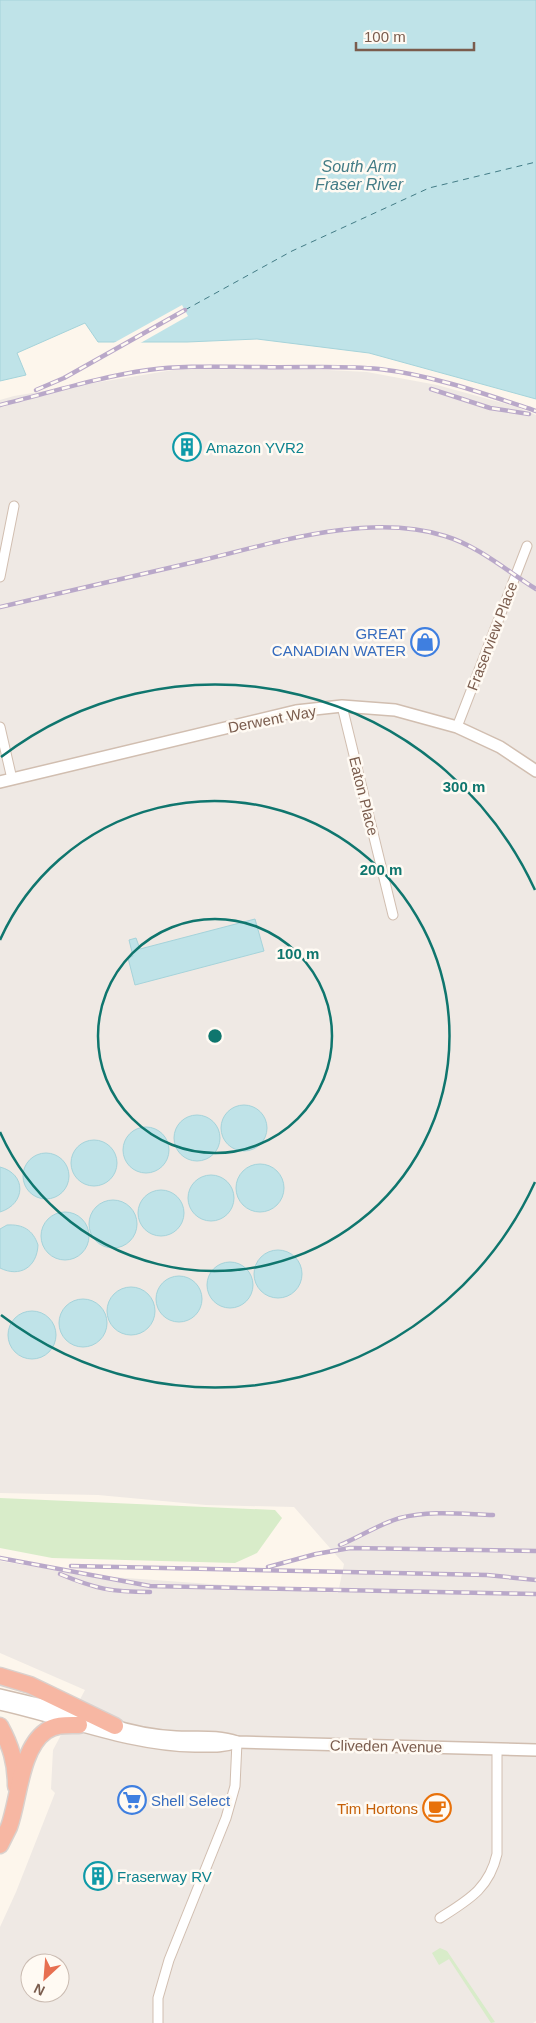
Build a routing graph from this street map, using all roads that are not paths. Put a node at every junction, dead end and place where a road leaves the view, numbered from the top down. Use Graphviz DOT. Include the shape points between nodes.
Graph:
graph roads {
  1 [pos="14,506"];
  2 [pos="527,546"];
  3 [pos="0,577"];
  4 [pos="342,706"];
  5 [pos="0,727"];
  6 [pos="457,727"];
  7 [pos="536,771"];
  8 [pos="12,779"];
  9 [pos="0,782"];
  10 [pos="393,915"];
  11 [pos="0,1676"];
  12 [pos="0,1694"];
  13 [pos="0,1704"];
  14 [pos="79,1725"];
  15 [pos="0,1726"];
  16 [pos="115,1726"];
  17 [pos="237,1742"];
  18 [pos="497,1750"];
  19 [pos="536,1750"];
  20 [pos="16,1800"];
  21 [pos="0,1845"];
  22 [pos="440,1918"];
  23 [pos="158,2023"];
  1 -- 3 [label="street"];
  2 -- 6 [label="street, Fraserview Place"];
  4 -- 6 [label="street, Derwent Way" via="395,710"];
  4 -- 8 [label="street, Derwent Way" via="296,711"];
  4 -- 10 [label="street, Eaton Place"];
  5 -- 8 [label="street"];
  6 -- 7 [label="street, Derwent Way" via="500,747"];
  8 -- 9 [label="street, Derwent Way"];
  11 -- 16 [label="highway" via="30,1685"];
  12 -- 16 [label="street, Cliveden Avenue"];
  13 -- 14 [label="street, Cliveden Avenue"];
  14 -- 17 [label="street, Cliveden Avenue" via="172,1746 224,1747"];
  14 -- 20 [label="highway" via="58,1725 40,1736 27,1760"];
  15 -- 20 [label="highway" via="10,1744 16,1773"];
  16 -- 17 [label="street, Cliveden Avenue" via="173,1737 224,1738"];
  17 -- 18 [label="street, Cliveden Avenue"];
  17 -- 23 [label="street" via="235,1786 226,1818 170,1960 158,1998"];
  18 -- 19 [label="street, Cliveden Avenue"];
  18 -- 22 [label="street" via="497,1854 494,1866 472,1898"];
  20 -- 21 [label="highway"];
}
